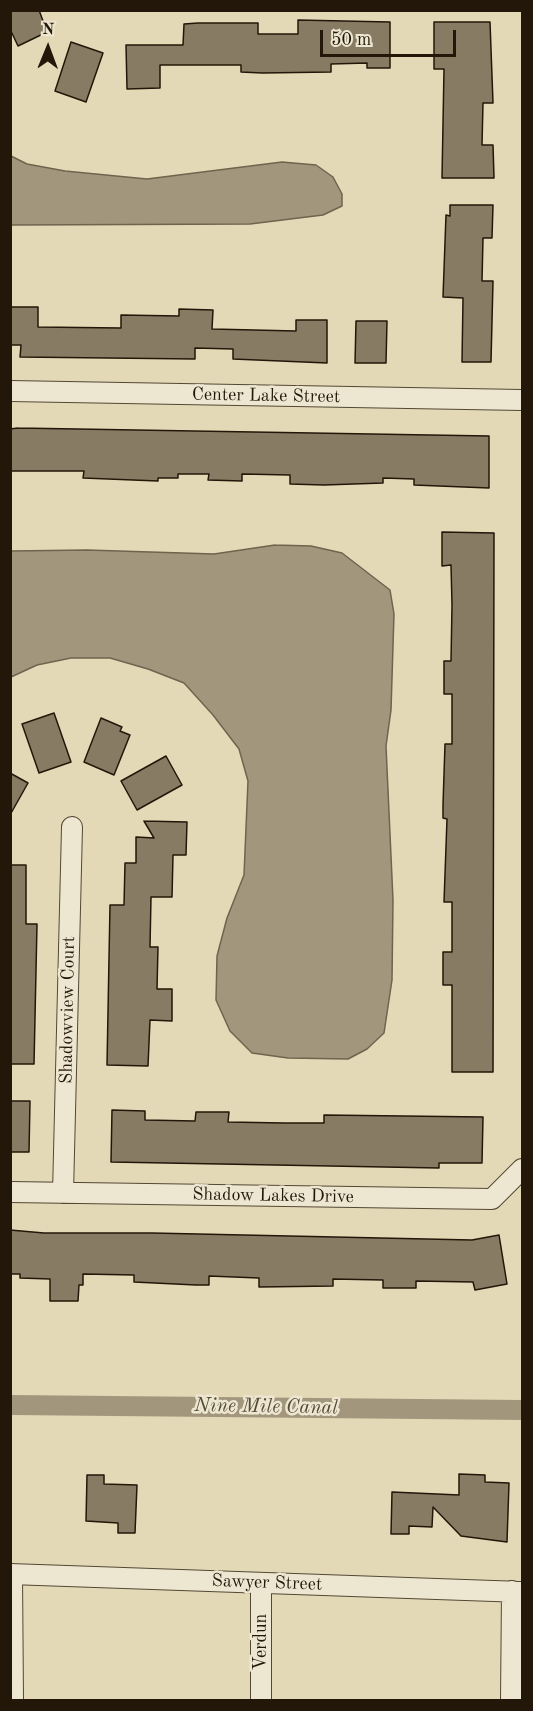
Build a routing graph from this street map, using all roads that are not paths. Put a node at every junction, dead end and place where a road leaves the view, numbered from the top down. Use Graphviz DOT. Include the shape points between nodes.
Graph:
graph roads {
  1 [pos="10,392"];
  2 [pos="522,400"];
  3 [pos="72,827"];
  4 [pos="522,1169"];
  5 [pos="10,1192"];
  6 [pos="63,1193"];
  7 [pos="11,1574"];
  8 [pos="261,1582"];
  9 [pos="517,1592"];
  10 [pos="13,1701"];
  11 [pos="261,1701"];
  12 [pos="511,1701"];
  1 -- 2 [label="street, Center Lake Street"];
  3 -- 6 [label="street, Shadowview Court"];
  4 -- 6 [label="street, Shadow Lakes Drive" via="492,1199"];
  5 -- 6 [label="street, Shadow Lakes Drive"];
  7 -- 8 [label="street, Sawyer Street"];
  7 -- 10 [label="street"];
  8 -- 9 [label="street, Sawyer Street"];
  8 -- 11 [label="street, Verdun"];
  9 -- 12 [label="street"];
}
